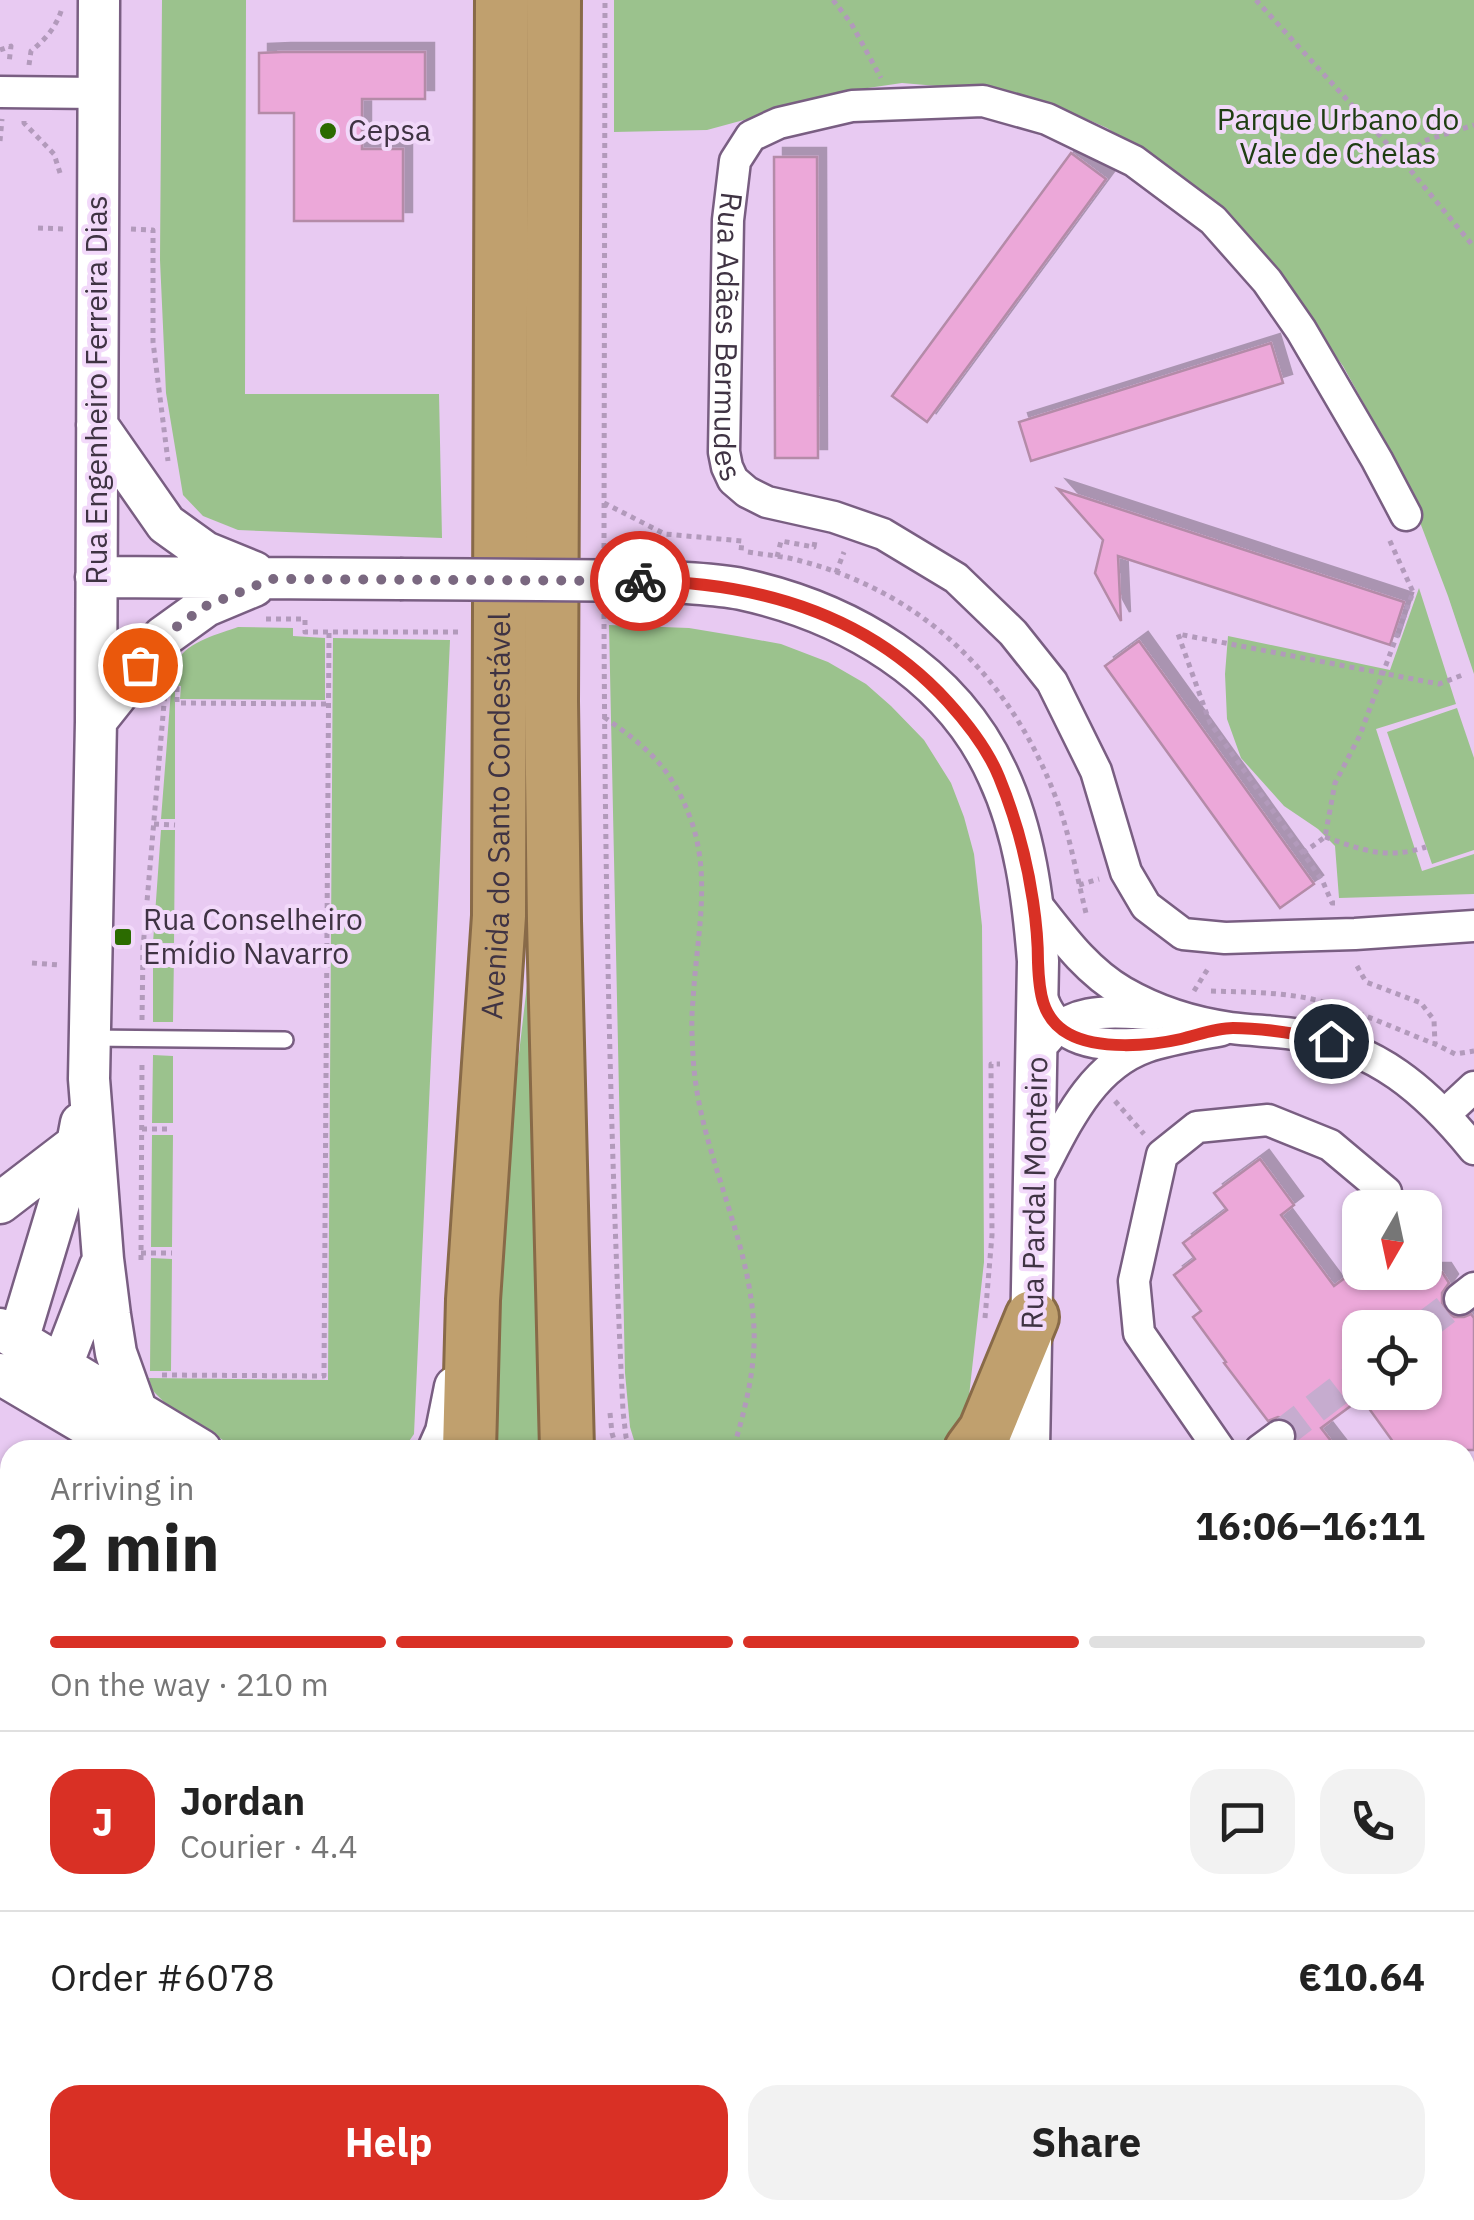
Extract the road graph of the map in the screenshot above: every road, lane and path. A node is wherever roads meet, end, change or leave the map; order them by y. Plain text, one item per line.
1 (100, 0) edge
2 (502, 0) edge
3 (554, 0) edge
4 (605, 0) edge
5 (833, 0) edge
6 (1256, 0) edge
7 (0, 92) edge
8 (99, 92) junction
9 (894, 104) junction
10 (1474, 124) edge
11 (1402, 160) junction
12 (38, 228) dead end
13 (97, 229) junction
14 (1474, 247) edge
15 (97, 424) junction
16 (170, 479) dead end
17 (604, 504) junction
18 (1395, 520) joint
19 (604, 558) dead end
20 (96, 578) junction
21 (272, 579) junction
22 (604, 612) dead end
23 (256, 619) dead end
24 (329, 632) junction
25 (500, 632) junction
26 (1465, 674) dead end
27 (1384, 675) junction
28 (329, 704) junction
29 (604, 717) junction
30 (96, 721) junction
31 (154, 824) junction
32 (174, 825) dead end
33 (1325, 837) junction
34 (1426, 846) dead end
35 (1303, 853) junction
36 (1033, 900) junction
37 (1342, 903) dead end
38 (1474, 926) edge
39 (1090, 932) dead end
40 (143, 948) junction
41 (174, 948) dead end
42 (1358, 966) dead end
43 (1038, 985) junction
44 (1173, 1015) junction
45 (1058, 1026) junction
46 (90, 1038) junction
47 (142, 1038) junction
48 (285, 1040) dead end
49 (1434, 1044) junction
50 (1474, 1051) edge
51 (1038, 1066) junction
52 (89, 1080) junction
53 (1474, 1087) edge
54 (1111, 1096) dead end
55 (1445, 1114) junction
56 (142, 1129) junction
57 (172, 1129) dead end
58 (1142, 1131) dead end
59 (78, 1144) junction
60 (1474, 1149) edge
61 (1018, 1181) junction
62 (1384, 1190) edge
63 (0, 1203) edge
64 (172, 1253) dead end
65 (122, 1256) junction
66 (562, 1258) junction
67 (141, 1272) dead end
68 (997, 1275) dead end
69 (473, 1300) junction
70 (1008, 1324) junction
71 (26, 1364) edge
72 (171, 1375) dead end
73 (136, 1409) junction
74 (117, 1440) edge
75 (185, 1440) edge
76 (442, 1440) edge
77 (469, 1440) edge
78 (567, 1440) edge
79 (598, 1440) edge
80 (627, 1440) edge
81 (736, 1440) edge
82 (978, 1440) edge
83 (1027, 1440) edge
84 (1213, 1440) edge

1 - 8 street, Rua Engenheiro Ferreira Dias
2 - 25 highway, Avenida do Santo Condestável
3 - 66 highway, Avenida do Santo Condestável
4 - 17 path
5 - 9 path
6 - 11 path
7 - 8 street
8 - 13 street, Rua Engenheiro Ferreira Dias
9 - 18 street, Rua Adães Bermudes
9 - 38 street, Rua Adães Bermudes
10 - 11 path
11 - 14 path
12 - 13 path
13 - 15 street, Rua Engenheiro Ferreira Dias
13 - 16 path
15 - 20 street, Rua Engenheiro Ferreira Dias
15 - 21 street
17 - 19 path
17 - 39 path
18 - 27 path
20 - 21 street, Rua Pardal Monteiro
20 - 30 street, Rua Engenheiro Ferreira Dias
21 - 30 street
21 - 36 street, Rua Pardal Monteiro, bridge
22 - 29 path
23 - 24 path
24 - 25 path
24 - 28 path
25 - 69 highway, Avenida do Santo Condestável
26 - 27 path
27 - 33 path
27 - 35 path
28 - 31 path
28 - 72 path
29 - 80 path
29 - 81 path
30 - 46 street, Rua Engenheiro Ferreira Dias
31 - 32 path
31 - 40 path
33 - 34 path
33 - 35 path
35 - 37 path
36 - 43 street, Rua Pardal Monteiro
36 - 44 street
40 - 41 path
40 - 47 path
42 - 49 path
43 - 45 street
43 - 51 street, Rua Pardal Monteiro
44 - 45 street
44 - 49 path
44 - 55 street
44 - 61 street
45 - 51 street
46 - 47 lane
46 - 52 street, Rua Engenheiro Ferreira Dias
47 - 48 lane
47 - 56 path
49 - 50 path
51 - 61 street, Rua Pardal Monteiro
51 - 70 path
52 - 59 street, Rua Engenheiro Ferreira Dias
52 - 65 street, Rua Engenheiro Ferreira Dias
53 - 55 street
54 - 58 path
55 - 60 street
56 - 57 path
56 - 65 path
59 - 63 street
59 - 71 street, Rua Engenheiro Ferreira Dias
61 - 68 path
61 - 70 street, Rua Pardal Monteiro
62 - 84 street
64 - 65 path
65 - 67 path
65 - 71 street, Rua Engenheiro Ferreira Dias
65 - 73 street
66 - 78 highway, Avenida do Santo Condestável
66 - 79 highway
69 - 76 street
69 - 77 highway, Avenida do Santo Condestável
70 - 82 highway
70 - 83 street, Rua Pardal Monteiro
71 - 73 street
71 - 74 street
73 - 75 street

